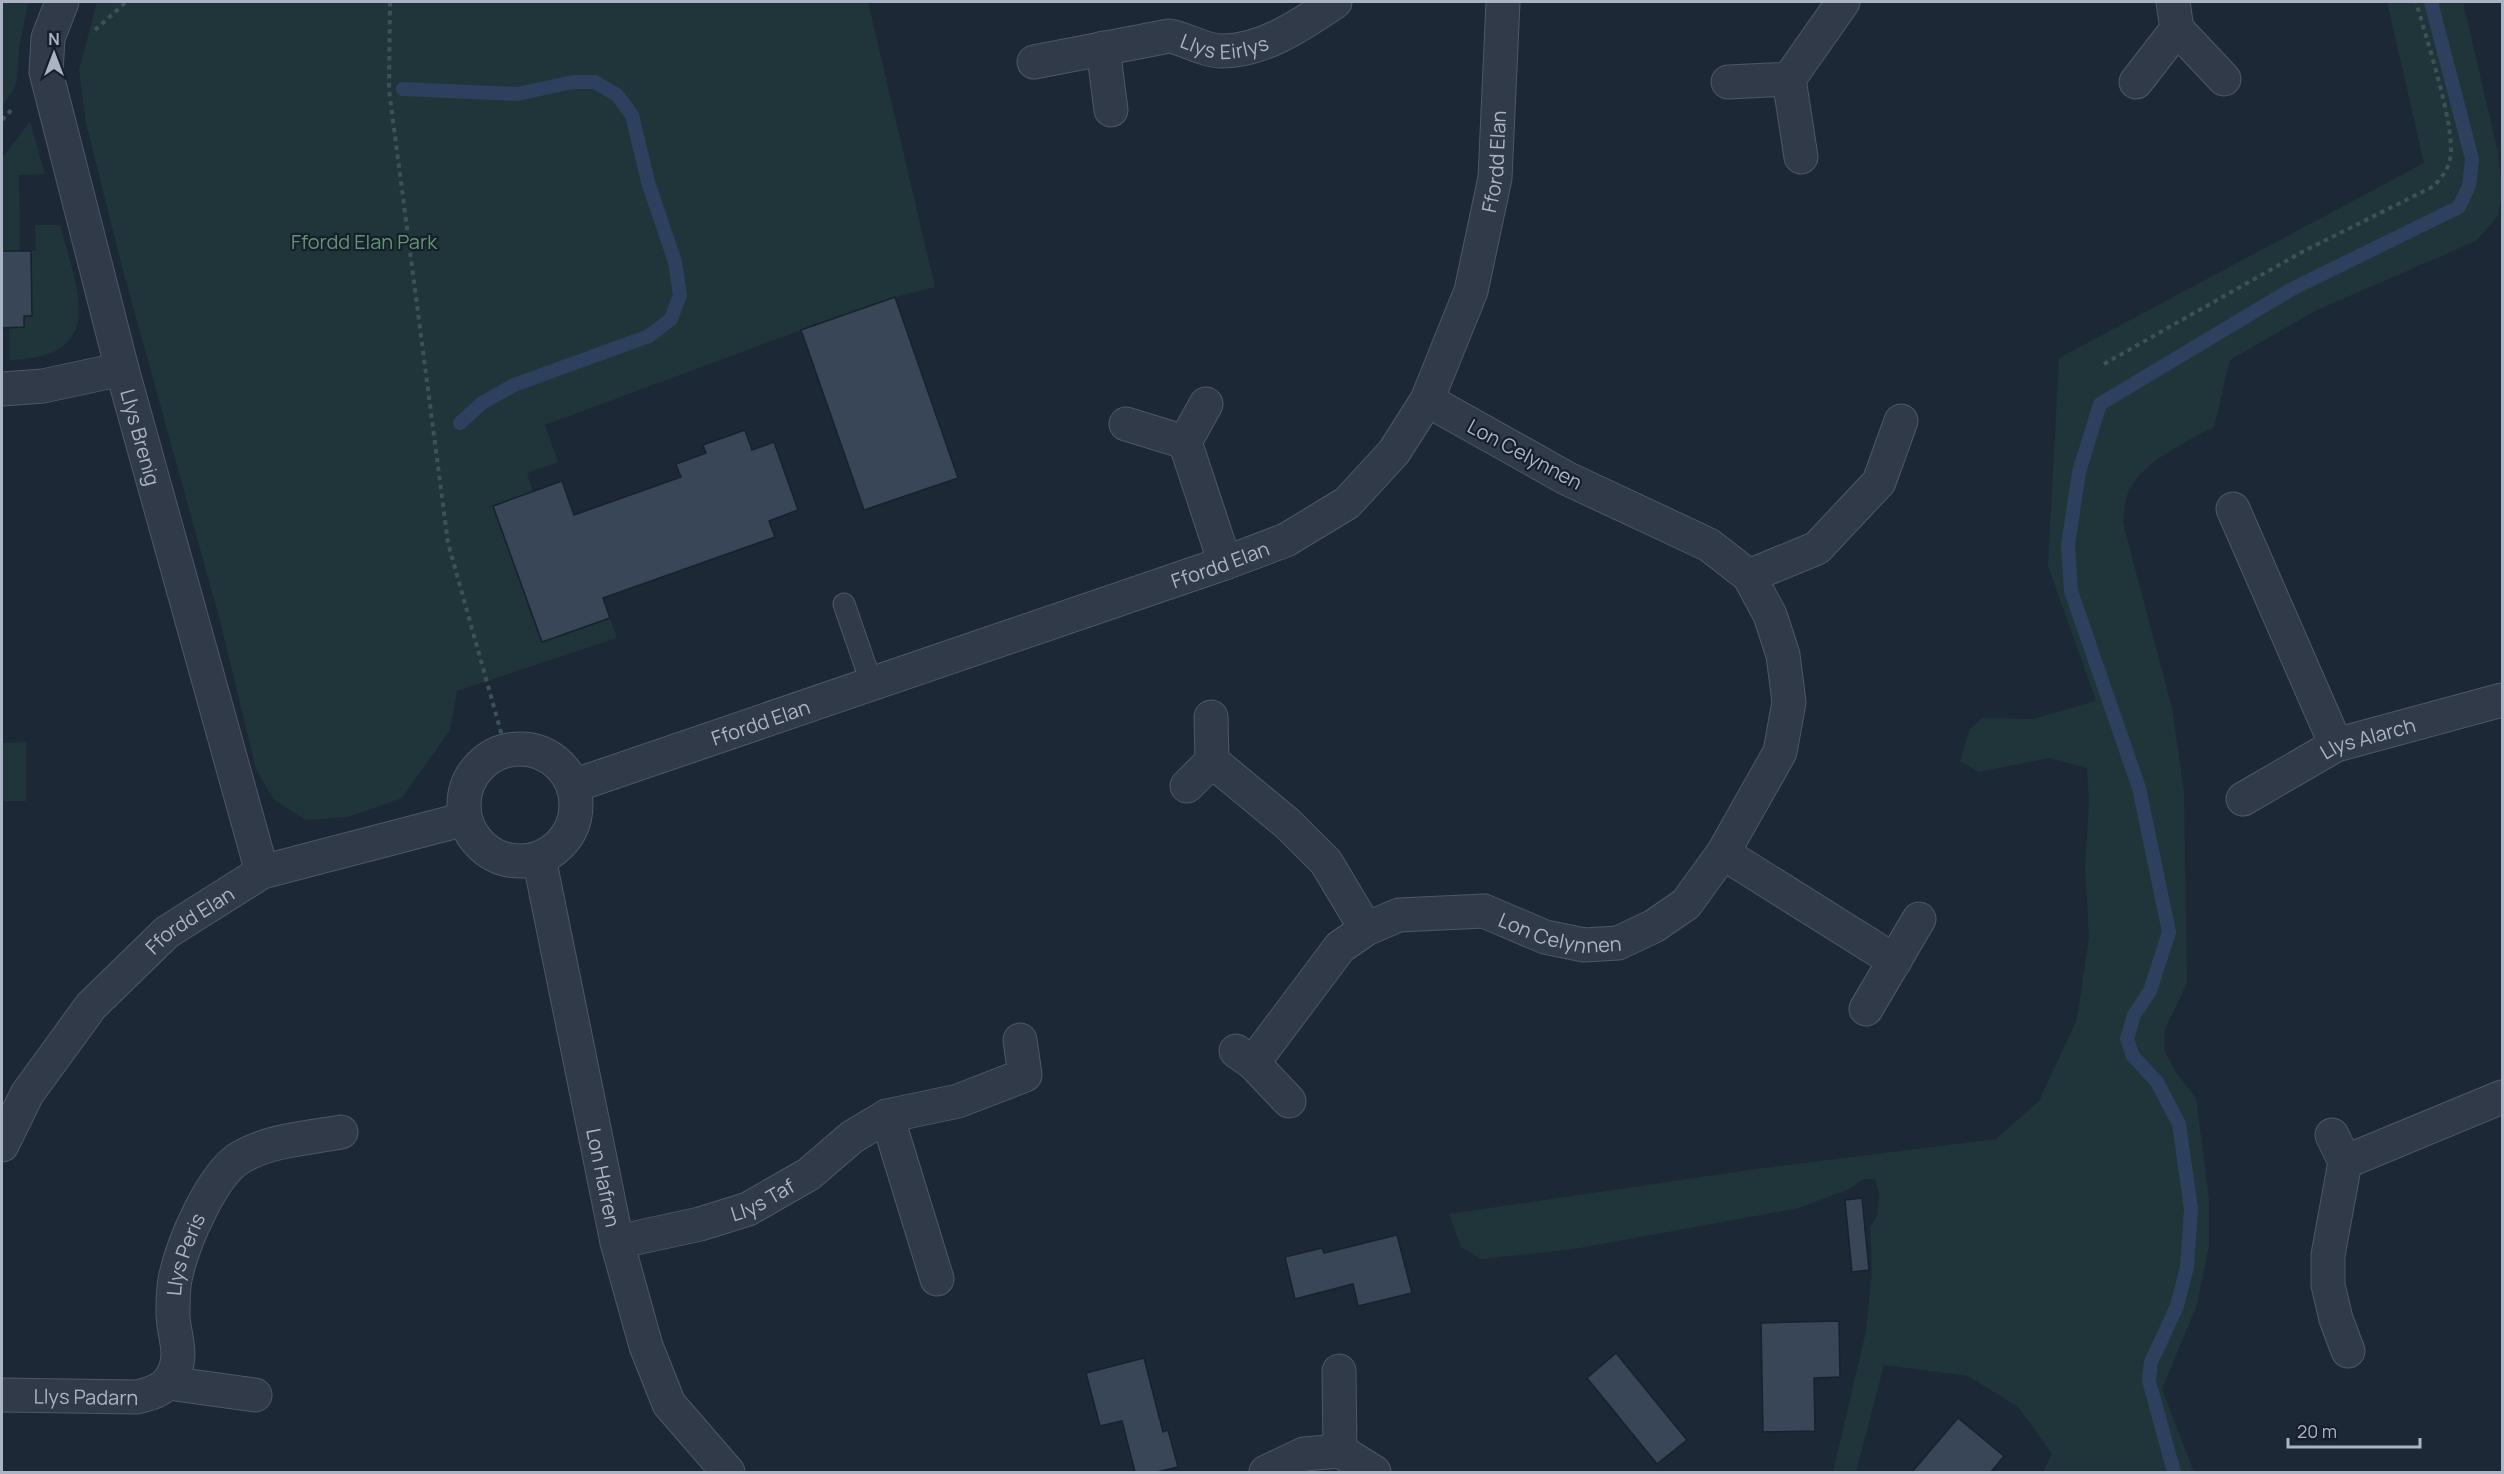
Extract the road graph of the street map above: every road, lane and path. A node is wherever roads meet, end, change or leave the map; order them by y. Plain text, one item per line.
1 (62, 2) edge
2 (390, 2) edge
3 (1335, 2) edge
4 (1503, 2) edge
5 (1843, 2) edge
6 (2416, 2) edge
7 (2175, 15) edge
8 (1103, 48) junction
9 (1034, 62) dead end
10 (1789, 79) junction
11 (2224, 79) dead end
12 (1728, 82) dead end
13 (2136, 82) dead end
14 (1112, 110) dead end
15 (1801, 157) dead end
16 (2104, 364) dead end
17 (122, 369) junction
18 (2, 389) edge
19 (1427, 400) junction
20 (1206, 404) dead end
21 (1901, 421) dead end
22 (1126, 424) dead end
23 (1185, 442) junction
24 (2233, 509) dead end
25 (1225, 563) junction
26 (1749, 576) junction
27 (844, 604) dead end
28 (872, 686) junction
29 (2502, 700) edge
30 (1211, 717) dead end
31 (2336, 745) junction
32 (506, 750) junction
33 (1212, 761) junction
34 (573, 786) junction
35 (1187, 786) dead end
36 (2243, 799) dead end
37 (465, 819) junction
38 (1723, 853) junction
39 (540, 858) junction
40 (262, 872) junction
41 (1919, 919) dead end
42 (1366, 928) junction
43 (1895, 961) junction
44 (1866, 1009) dead end
45 (1020, 1040) dead end
46 (2502, 1097) edge
47 (1289, 1101) dead end
48 (886, 1116) junction
49 (342, 1132) dead end
50 (2, 1145) edge
51 (617, 1242) junction
52 (937, 1279) dead end
53 (2348, 1351) dead end
54 (1340, 1371) dead end
55 (168, 1383) junction
56 (2, 1395) edge
57 (255, 1395) dead end
58 (1340, 1451) junction
59 (728, 1473) edge
60 (1266, 1473) edge
61 (1374, 1473) edge

1 - 17 street, Llys Brenig
2 - 32 path
3 - 8 street, Llys Eirlys
4 - 19 street, Ffordd Elan
5 - 10 street
6 - 16 path
7 - 11 street
7 - 13 street
8 - 9 street, Llys Eirlys
8 - 14 street
10 - 12 street
10 - 15 street
17 - 18 street
17 - 40 street, Llys Brenig
19 - 25 street, Ffordd Elan
19 - 26 street, Lon Celynnen
20 - 23 street
21 - 26 street
22 - 23 street
23 - 25 street
24 - 31 street
25 - 28 street, Ffordd Elan
26 - 38 street, Lon Celynnen
27 - 28 lane
28 - 34 street, Ffordd Elan
29 - 31 street, Llys Alarch
30 - 33 street
31 - 36 street, Llys Alarch
32 - 34 street
32 - 37 street
33 - 35 street
33 - 42 street
34 - 39 street
37 - 39 street
37 - 40 street, Ffordd Elan
38 - 42 street, Lon Celynnen
38 - 43 street
39 - 51 street, Lon Hafren
40 - 50 street, Ffordd Elan
41 - 43 street
42 - 47 street, Lon Celynnen
43 - 44 street
45 - 48 street, Llys Taf
46 - 53 street
48 - 51 street, Llys Taf
48 - 52 street
49 - 55 street, Llys Peris
51 - 59 street, Lon Hafren
54 - 58 street
55 - 56 street, Llys Padarn
55 - 57 street
58 - 60 street
58 - 61 street

